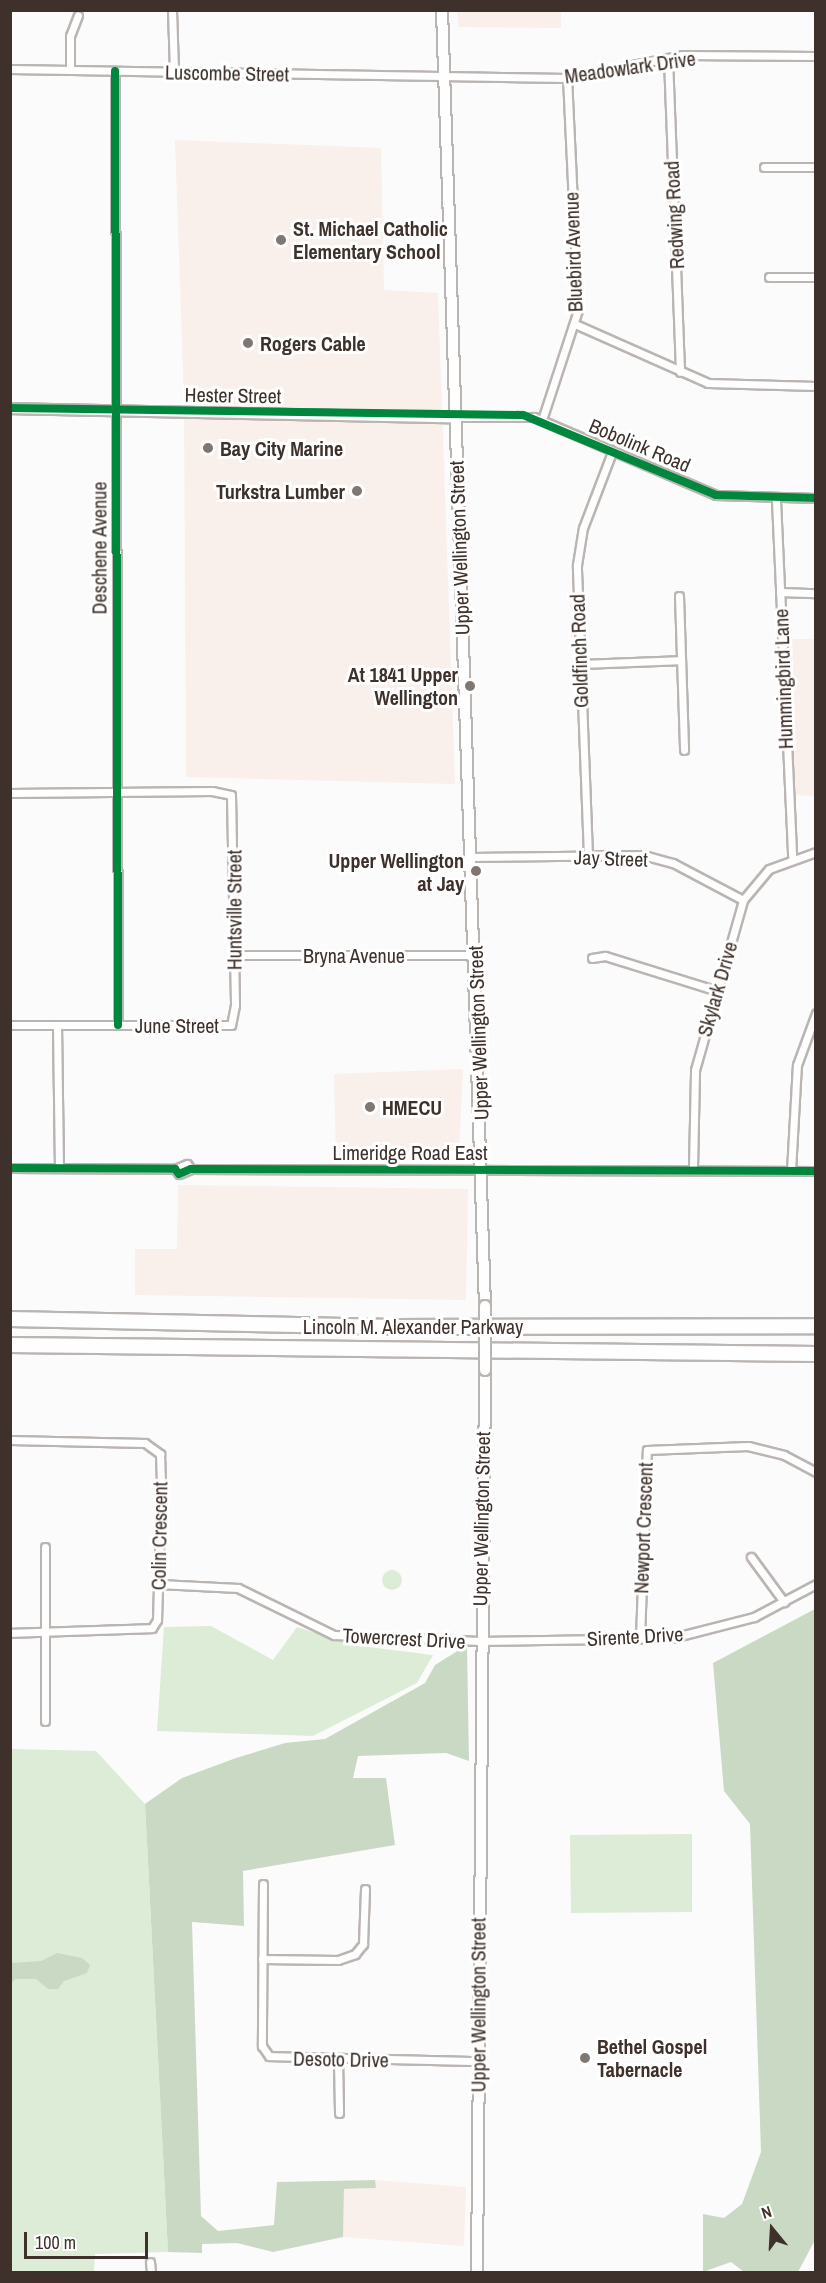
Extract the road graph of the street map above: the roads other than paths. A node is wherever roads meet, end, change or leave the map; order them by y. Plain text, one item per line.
1 (172, 10) edge
2 (442, 10) edge
3 (78, 15) dead end
4 (816, 56) edge
5 (668, 58) junction
6 (10, 69) edge
7 (70, 70) junction
8 (115, 71) junction
9 (174, 71) junction
10 (443, 77) junction
11 (567, 78) junction
12 (765, 167) dead end
13 (816, 167) edge
14 (769, 277) dead end
15 (816, 277) edge
16 (575, 324) junction
17 (680, 372) junction
18 (816, 386) edge
19 (10, 408) edge
20 (115, 409) junction
21 (454, 417) junction
22 (542, 420) junction
23 (612, 452) junction
24 (816, 498) edge
25 (776, 500) junction
26 (780, 592) junction
27 (816, 593) edge
28 (679, 596) dead end
29 (681, 660) junction
30 (578, 664) junction
31 (684, 750) dead end
32 (116, 791) junction
33 (10, 793) edge
34 (816, 852) edge
35 (588, 856) junction
36 (470, 857) junction
37 (792, 857) junction
38 (743, 900) junction
39 (234, 954) junction
40 (474, 955) junction
41 (592, 958) dead end
42 (715, 990) junction
43 (816, 1013) edge
44 (235, 1024) joint
45 (10, 1025) edge
46 (57, 1025) junction
47 (118, 1026) junction
48 (10, 1168) edge
49 (59, 1168) junction
50 (483, 1168) junction
51 (693, 1168) junction
52 (791, 1171) junction
53 (816, 1171) edge
54 (10, 1319) edge
55 (816, 1326) edge
56 (10, 1345) edge
57 (816, 1354) edge
58 (10, 1440) edge
59 (816, 1472) edge
60 (45, 1547) dead end
61 (751, 1557) dead end
62 (159, 1584) junction
63 (816, 1584) edge
64 (784, 1602) junction
65 (10, 1633) edge
66 (46, 1633) junction
67 (640, 1638) junction
68 (480, 1641) junction
69 (45, 1721) dead end
70 (263, 1884) dead end
71 (365, 1889) dead end
72 (262, 1959) junction
73 (338, 2059) junction
74 (478, 2061) junction
75 (339, 2113) dead end
76 (150, 2262) dead end
77 (150, 2272) edge
78 (477, 2272) edge

1 - 9 street
2 - 10 main road, Upper Wellington Street
3 - 7 street
4 - 5 street, Meadowlark Drive
5 - 11 street, Meadowlark Drive
5 - 17 street, Redwing Road
6 - 7 street, Luscombe Street
7 - 8 street, Luscombe Street
8 - 9 street, Luscombe Street
8 - 20 street, Deschene Avenue
9 - 10 street, Luscombe Street
10 - 11 street, Meadowlark Drive
10 - 21 main road, Upper Wellington Street
11 - 16 street, Bluebird Avenue
12 - 13 street
14 - 15 street
16 - 17 street
16 - 22 street, Bluebird Avenue
17 - 18 street
19 - 20 street, Hester Street
20 - 21 street, Hester Street
20 - 32 street, Deschene Avenue
21 - 22 street, Bobolink Road
21 - 36 main road, Upper Wellington Street
22 - 23 street, Bobolink Road
23 - 25 street, Bobolink Road
23 - 30 street, Goldfinch Road
24 - 25 street, Bobolink Road
25 - 26 street, Hummingbird Lane
26 - 27 street
26 - 37 street, Hummingbird Lane
28 - 29 street
29 - 30 street
29 - 31 street
30 - 35 street, Goldfinch Road
32 - 33 street
32 - 39 street, Huntsville Street
32 - 47 street, Deschene Avenue
34 - 37 street, Skylark Drive
35 - 36 street, Jay Street
35 - 38 street, Jay Street
36 - 40 main road, Upper Wellington Street
37 - 38 street, Skylark Drive
38 - 42 street, Skylark Drive
39 - 40 street, Bryna Avenue
39 - 44 street, Huntsville Street
40 - 50 main road, Upper Wellington Street
41 - 42 street
42 - 51 street, Skylark Drive
43 - 52 street
44 - 47 street, June Street
45 - 46 street, June Street
46 - 47 street, June Street
46 - 49 street
48 - 49 street, Limeridge Road East
49 - 50 street, Limeridge Road East
50 - 51 street, Limeridge Road East
50 - 68 main road, Upper Wellington Street, bridge
51 - 52 street, Limeridge Road East
52 - 53 street, Limeridge Road East
54 - 55 highway, Lincoln M. Alexander Parkway
56 - 57 highway, Lincoln M. Alexander Parkway
58 - 62 street, Colin Crescent
59 - 67 street, Newport Crescent
60 - 66 street
61 - 64 street
62 - 66 street, Colin Crescent
62 - 68 street, Towercrest Drive
63 - 64 street, Sirente Drive
64 - 67 street, Sirente Drive
65 - 66 street, Colin Crescent
66 - 69 street
67 - 68 street, Sirente Drive
68 - 74 main road, Upper Wellington Street
70 - 72 street, Desoto Drive
71 - 72 street
72 - 73 street, Desoto Drive
73 - 74 street, Desoto Drive
73 - 75 street
74 - 78 main road, Upper Wellington Street
76 - 77 street

